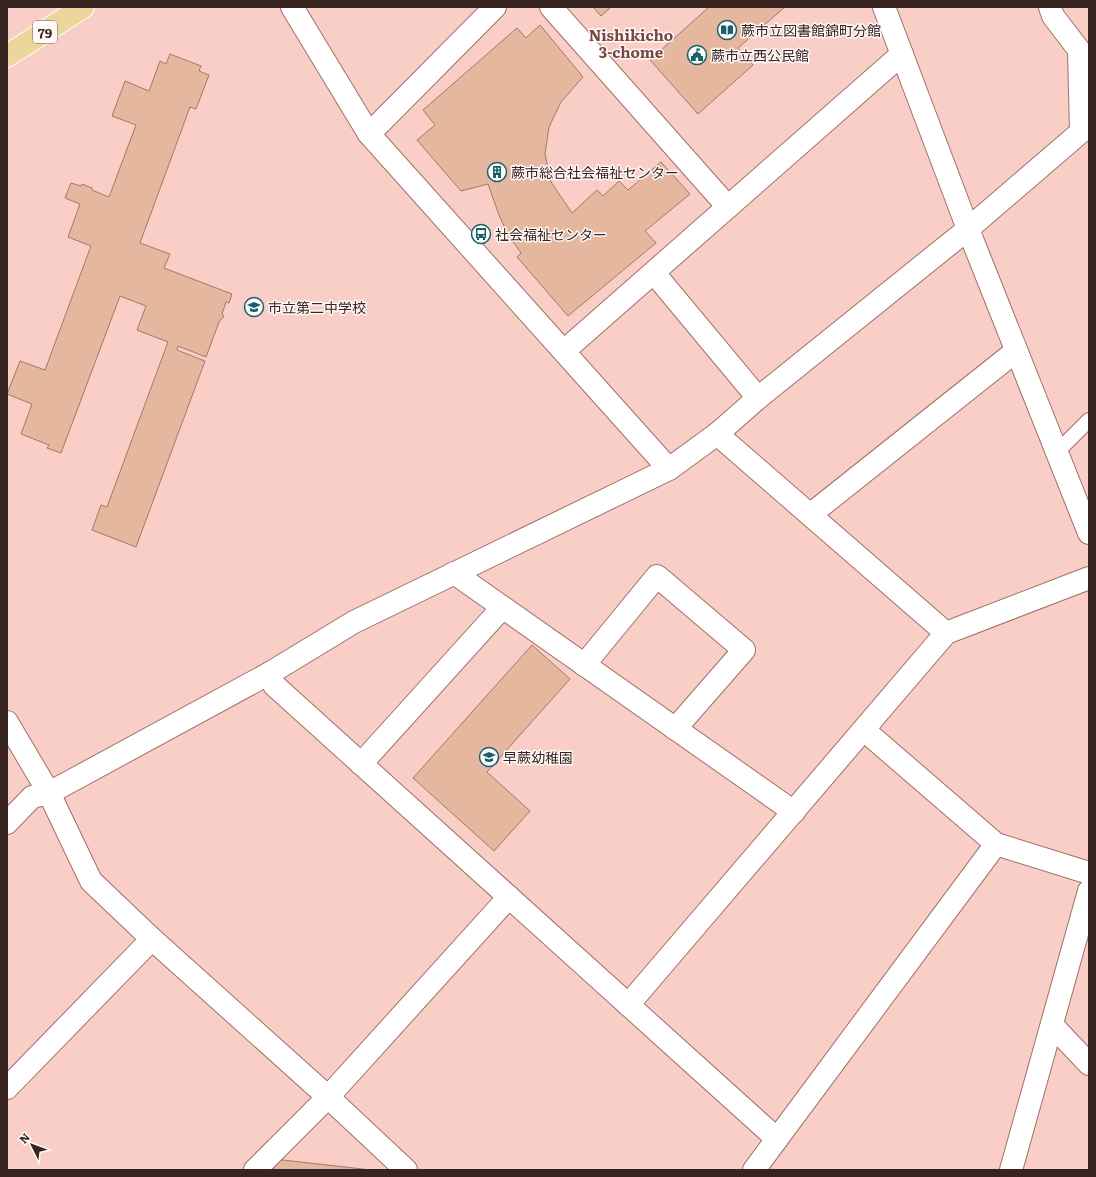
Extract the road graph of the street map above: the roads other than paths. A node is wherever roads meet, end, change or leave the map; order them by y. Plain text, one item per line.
1 (83, 7) edge
2 (292, 7) edge
3 (495, 7) edge
4 (551, 7) edge
5 (884, 7) edge
6 (1050, 7) edge
7 (902, 54) junction
8 (7, 56) edge
9 (1085, 128) edge
10 (369, 134) junction
11 (728, 207) junction
12 (968, 229) junction
13 (654, 273) junction
14 (564, 351) junction
15 (1016, 351) junction
16 (758, 398) junction
17 (1089, 420) edge
18 (717, 434) junction
19 (1057, 452) junction
20 (669, 469) junction
21 (810, 514) junction
22 (1089, 533) edge
23 (454, 573) junction
24 (1089, 578) edge
25 (502, 608) junction
26 (946, 633) junction
27 (584, 665) junction
28 (270, 673) junction
29 (7, 722) edge
30 (675, 729) junction
31 (864, 730) junction
32 (361, 764) junction
33 (49, 793) junction
34 (794, 812) junction
35 (7, 824) edge
36 (996, 844) junction
37 (1089, 873) edge
38 (1089, 891) edge
39 (509, 897) junction
40 (1085, 922) edge
41 (152, 939) junction
42 (628, 1005) junction
43 (1052, 1025) junction
44 (1089, 1064) edge
45 (7, 1088) edge
46 (328, 1097) junction
47 (777, 1139) junction
48 (254, 1170) edge
49 (406, 1170) edge
50 (754, 1170) edge
51 (1011, 1170) edge

1 - 8 main road, 79
2 - 10 street
3 - 10 street
4 - 11 street
5 - 7 street
6 - 9 street
7 - 11 street
7 - 12 street
9 - 12 street
10 - 14 street
11 - 13 street
12 - 15 street
12 - 16 street
13 - 14 street
13 - 16 street
14 - 20 street
15 - 19 street
15 - 21 street
16 - 18 street
17 - 19 lane
18 - 20 street
18 - 21 street
19 - 22 street
20 - 23 street
21 - 26 street
23 - 25 street
23 - 28 street
24 - 26 street
25 - 27 street
25 - 32 street
26 - 31 street
27 - 30 street
27 - 30 street
28 - 32 street
28 - 33 street
29 - 33 street
30 - 34 street
31 - 34 street
31 - 36 street
32 - 39 street
33 - 35 street
33 - 41 street
34 - 42 street
36 - 37 street
36 - 47 street
38 - 40 street
39 - 42 street
39 - 46 street
40 - 43 street
41 - 45 street
41 - 46 street
42 - 47 street
43 - 44 street
43 - 51 street
46 - 48 street
46 - 49 street
47 - 50 street

